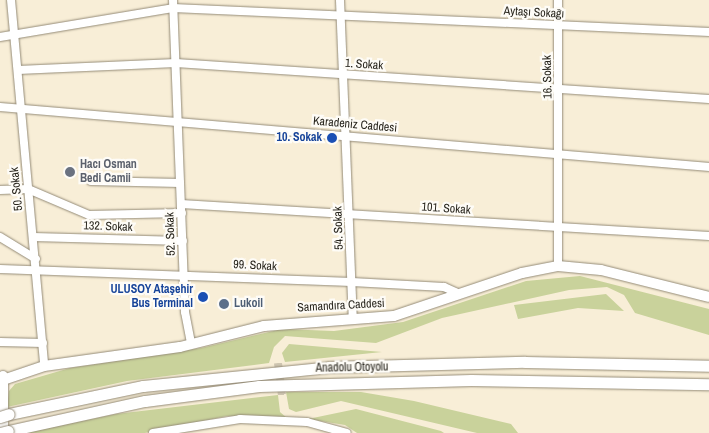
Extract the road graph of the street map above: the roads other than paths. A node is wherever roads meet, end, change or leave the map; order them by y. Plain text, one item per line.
1 (11, 0) edge
2 (340, 0) edge
3 (558, 0) edge
4 (173, 4) edge
5 (340, 16) junction
6 (558, 26) junction
7 (709, 32) edge
8 (16, 34) junction
9 (0, 37) edge
10 (176, 64) junction
11 (18, 70) junction
12 (343, 75) junction
13 (560, 89) junction
14 (709, 99) edge
15 (0, 106) edge
16 (20, 108) junction
17 (178, 122) junction
18 (346, 136) junction
19 (560, 154) junction
20 (709, 166) edge
21 (92, 181) dead end
22 (180, 183) junction
23 (28, 189) junction
24 (0, 190) edge
25 (181, 204) junction
26 (182, 213) junction
27 (349, 214) junction
28 (558, 227) junction
29 (33, 236) junction
30 (709, 236) edge
31 (0, 237) edge
32 (183, 241) junction
33 (36, 259) junction
34 (558, 266) junction
35 (36, 268) junction
36 (0, 269) edge
37 (184, 274) junction
38 (352, 282) junction
39 (460, 294) junction
40 (709, 297) edge
41 (353, 320) junction
42 (0, 342) edge
43 (43, 343) junction
44 (191, 344) junction
45 (44, 366) junction
46 (709, 366) edge
47 (20, 376) junction
48 (2, 378) edge
49 (709, 384) edge
50 (4, 394) junction
51 (4, 416) edge
52 (4, 432) edge
53 (153, 433) edge
54 (347, 433) edge

1 - 8 street, 50. Sokak
2 - 5 street
3 - 6 street, 16. Sokak
4 - 5 street, Aytaşı Sokağı
4 - 8 street, Aytaşı Sokağı
4 - 10 street, 52. Sokak
5 - 6 street, Aytaşı Sokağı
5 - 12 street
6 - 7 street, Aytaşı Sokağı
6 - 13 street, 16. Sokak
8 - 9 street, Aytaşı Sokağı
8 - 11 street, 50. Sokak
10 - 11 street, 1. Sokak
10 - 12 street, 1. Sokak
10 - 17 street, 52. Sokak
11 - 16 street, 50. Sokak
12 - 13 street, 1. Sokak
12 - 18 street
13 - 14 street, 1. Sokak
13 - 19 street, 16. Sokak
15 - 16 street, Karadeniz Caddesi
16 - 17 street, Karadeniz Caddesi
16 - 23 street, 50. Sokak
17 - 18 street, Karadeniz Caddesi
17 - 22 street, 52. Sokak
18 - 19 street, Karadeniz Caddesi
18 - 27 street, 54. Sokak
19 - 20 street, Karadeniz Caddesi
19 - 28 street, 16. Sokak
21 - 22 street
22 - 25 street, 52. Sokak
23 - 24 street
23 - 26 street
23 - 29 street, 50. Sokak
25 - 26 street, 52. Sokak
25 - 27 street, 101. Sokak
26 - 32 street, 52. Sokak
27 - 28 street, 101. Sokak
27 - 38 street, 54. Sokak
28 - 30 street, 101. Sokak
28 - 34 street, 16. Sokak
29 - 32 street, 132. Sokak
29 - 33 street, 50. Sokak
31 - 33 street
32 - 37 street, 52. Sokak
33 - 35 street, 50. Sokak
34 - 39 main road, Samandıra Caddesi
34 - 40 main road, Samandıra Caddesi
35 - 36 street
35 - 37 street, 99. Sokak
35 - 43 street, 50. Sokak
37 - 38 street, 99. Sokak
37 - 44 street, 52. Sokak
38 - 39 street, 99. Sokak
38 - 41 street, 54. Sokak
39 - 41 main road, Samandıra Caddesi
41 - 44 main road, Samandıra Caddesi
42 - 43 street
43 - 45 street, 50. Sokak
44 - 45 main road, Samandıra Caddesi
45 - 47 main road, Samandıra Caddesi
45 - 48 main road
46 - 51 highway, Anadolu Otoyolu
47 - 48 main road, Samandıra Caddesi
47 - 50 main road
48 - 50 main road
49 - 52 highway, Anadolu Otoyolu
50 - 52 main road
53 - 54 street

